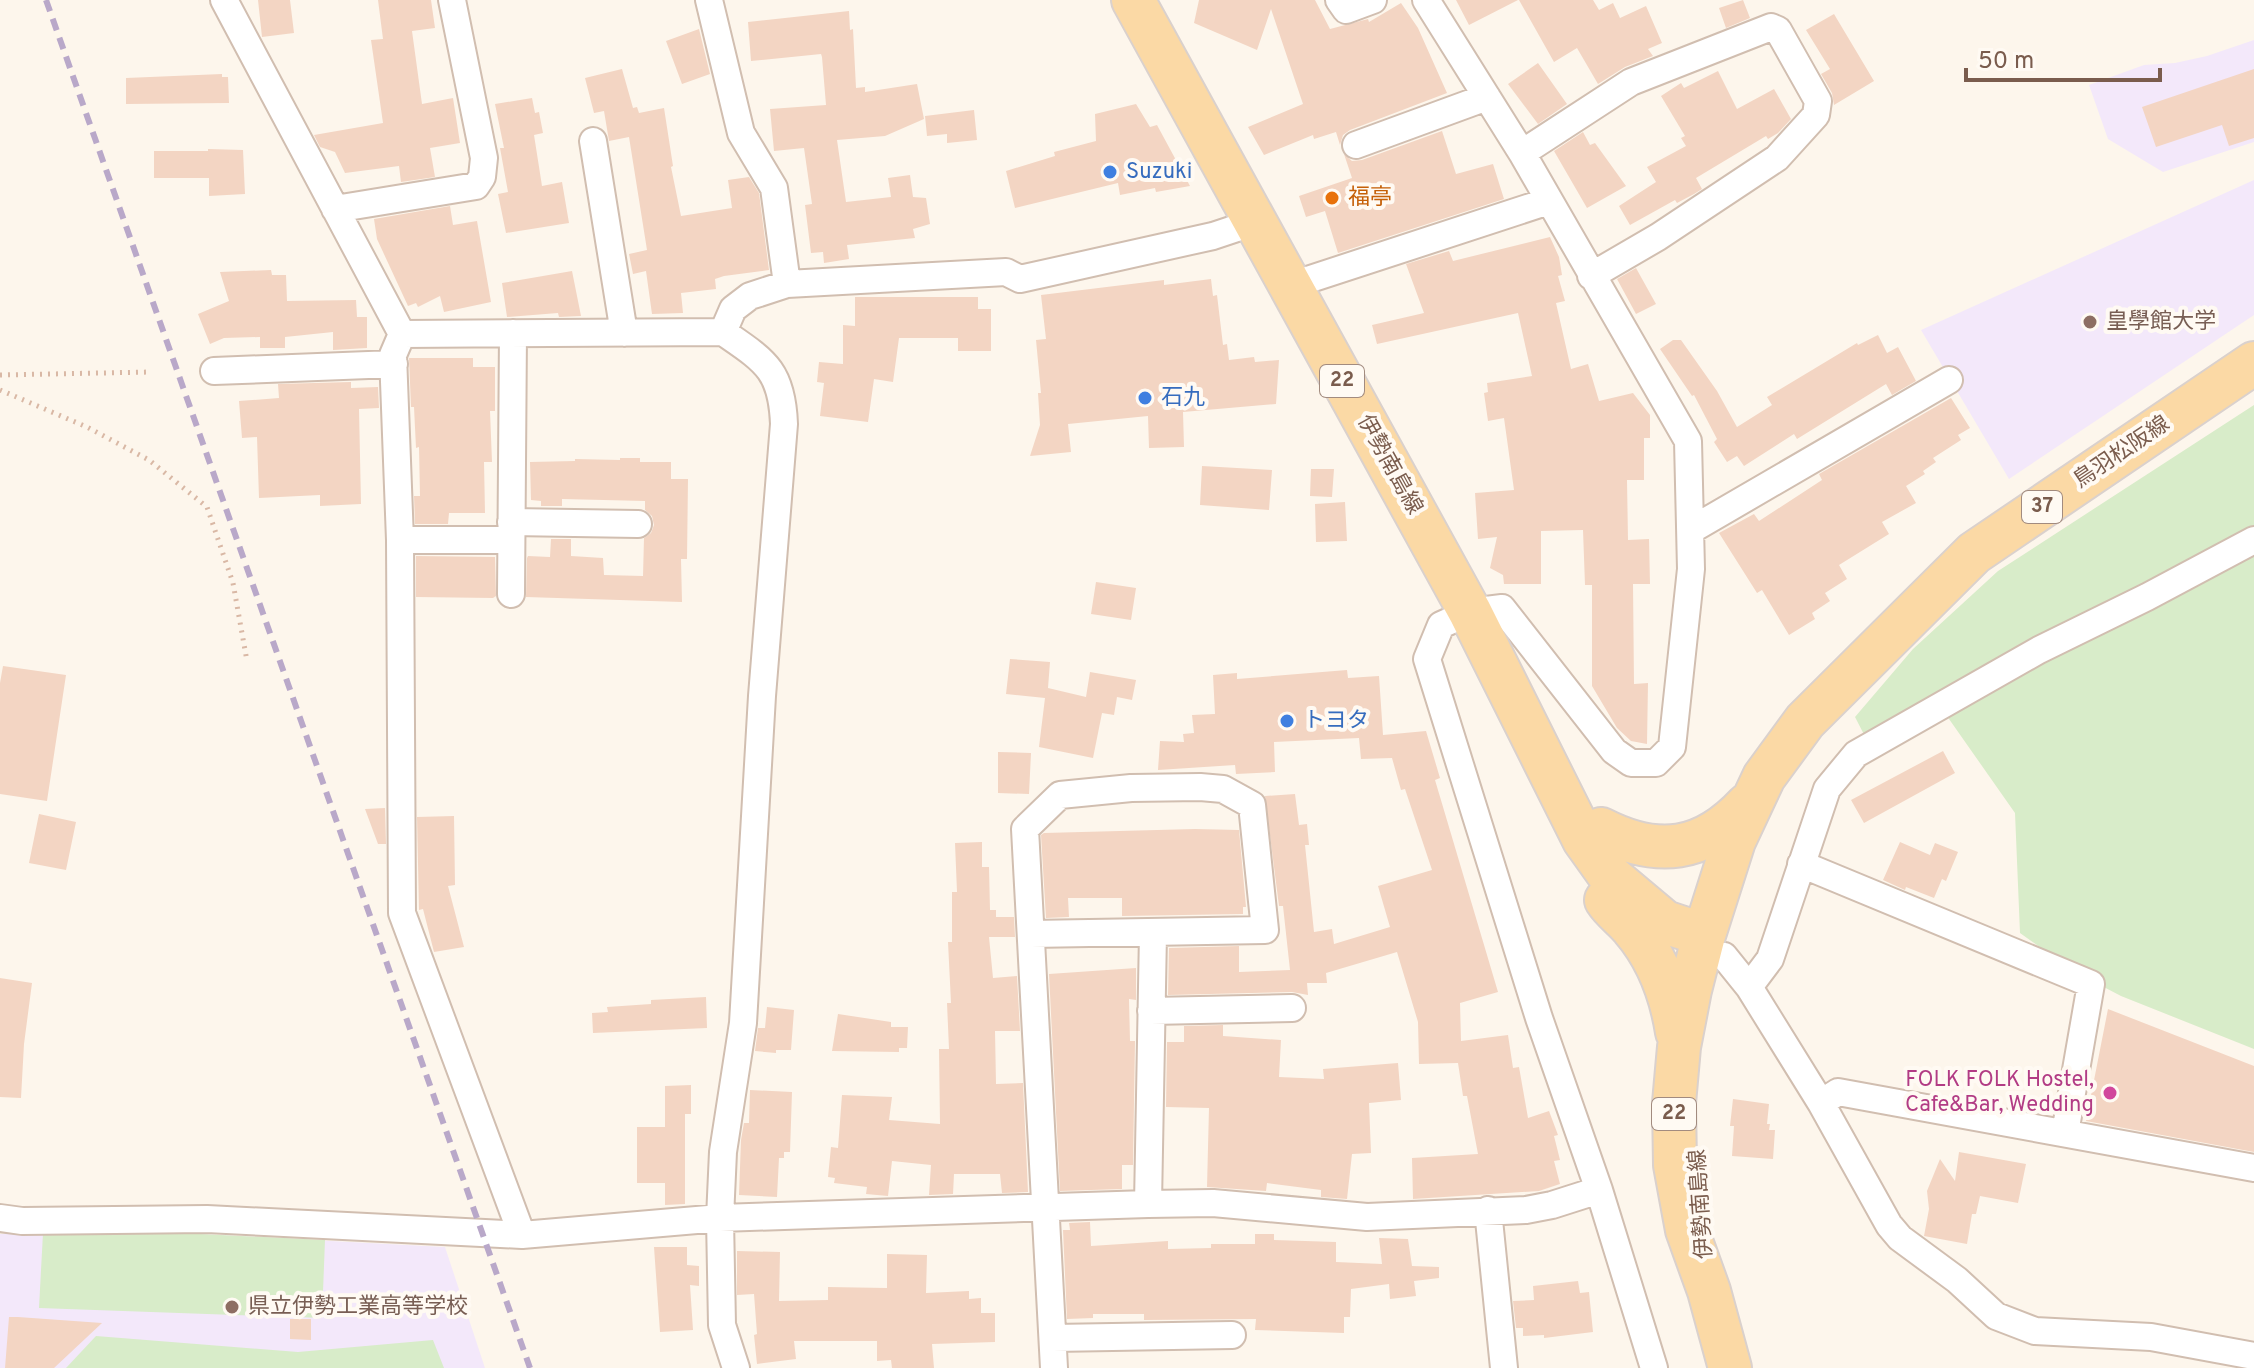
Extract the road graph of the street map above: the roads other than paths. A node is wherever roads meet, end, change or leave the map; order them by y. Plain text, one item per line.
1 (224, 0) edge
2 (452, 0) edge
3 (709, 0) edge
4 (1133, 0) edge
5 (1339, 0) edge
6 (1373, 0) edge
7 (1426, 0) edge
8 (1487, 97) junction
9 (593, 141) dead end
10 (1356, 145) dead end
11 (1522, 153) junction
12 (1549, 201) junction
13 (335, 209) junction
14 (1255, 222) junction
15 (1591, 276) junction
16 (787, 284) junction
17 (1289, 286) junction
18 (723, 332) junction
19 (513, 333) junction
20 (624, 333) junction
21 (402, 334) junction
22 (2254, 363) edge
23 (394, 364) junction
24 (214, 371) dead end
25 (1949, 380) dead end
26 (638, 524) dead end
27 (1691, 530) junction
28 (511, 531) junction
29 (400, 540) junction
30 (2254, 540) edge
31 (511, 594) dead end
32 (1470, 612) junction
33 (1850, 675) junction
34 (1548, 764) junction
35 (1755, 798) junction
36 (1601, 829) junction
37 (1801, 864) junction
38 (1153, 933) junction
39 (1031, 934) junction
40 (1726, 959) junction
41 (1292, 1008) dead end
42 (1151, 1011) junction
43 (1679, 1047) junction
44 (1821, 1103) junction
45 (2065, 1133) junction
46 (2254, 1168) edge
47 (1599, 1190) junction
48 (1148, 1204) junction
49 (1045, 1206) junction
50 (1488, 1210) junction
51 (0, 1218) edge
52 (720, 1218) junction
53 (522, 1235) junction
54 (1709, 1291) junction
55 (1232, 1335) dead end
56 (1053, 1338) junction
57 (2254, 1356) edge
58 (727, 1366) edge
59 (1054, 1368) edge
60 (1504, 1368) edge
61 (1654, 1368) edge
62 (1730, 1368) edge

1 - 13 street
2 - 13 street
3 - 16 street
4 - 14 main road, 伊勢南島線 / 22
5 - 6 street
7 - 8 street
8 - 10 street
8 - 11 street
9 - 20 street
11 - 12 street
11 - 15 street
12 - 15 street
12 - 17 street
13 - 21 street
14 - 16 street
14 - 17 main road, 伊勢南島線 / 22
15 - 27 street
16 - 18 street
17 - 32 main road, 伊勢南島線 / 22
18 - 20 street
18 - 52 street
19 - 20 street
19 - 21 street
19 - 28 street
21 - 23 street
22 - 33 main road, 鳥羽松阪線 / 37
23 - 24 street
23 - 29 street
25 - 27 street
26 - 28 street
27 - 32 street
28 - 29 street
28 - 31 street
29 - 53 street
30 - 37 street
32 - 34 main road, 伊勢南島線 / 22
32 - 47 street
33 - 35 main road, 鳥羽松阪線 / 37
33 - 40 main road, 鳥羽松阪線 / 37
34 - 36 main road, 伊勢南島線 / 22
34 - 40 main road, 伊勢南島線 / 22
34 - 43 main road
35 - 36 main road
35 - 40 main road, 鳥羽松阪線 / 37
36 - 40 main road, 伊勢南島線 / 22
37 - 40 street
37 - 45 street
38 - 39 street
38 - 39 street
38 - 42 street
39 - 49 street
40 - 43 main road, 伊勢南島線 / 22
40 - 44 street
40 - 54 main road, 伊勢南島線 / 22
41 - 42 street
42 - 48 street
43 - 54 main road, 伊勢南島線 / 22
44 - 45 street
44 - 57 street
45 - 46 street
47 - 50 street
47 - 61 street
48 - 49 street
48 - 50 street
49 - 52 street
49 - 56 street
50 - 60 street
51 - 53 street
52 - 53 street
52 - 58 street
54 - 62 main road, 伊勢南島線 / 22
55 - 56 street
56 - 59 street

